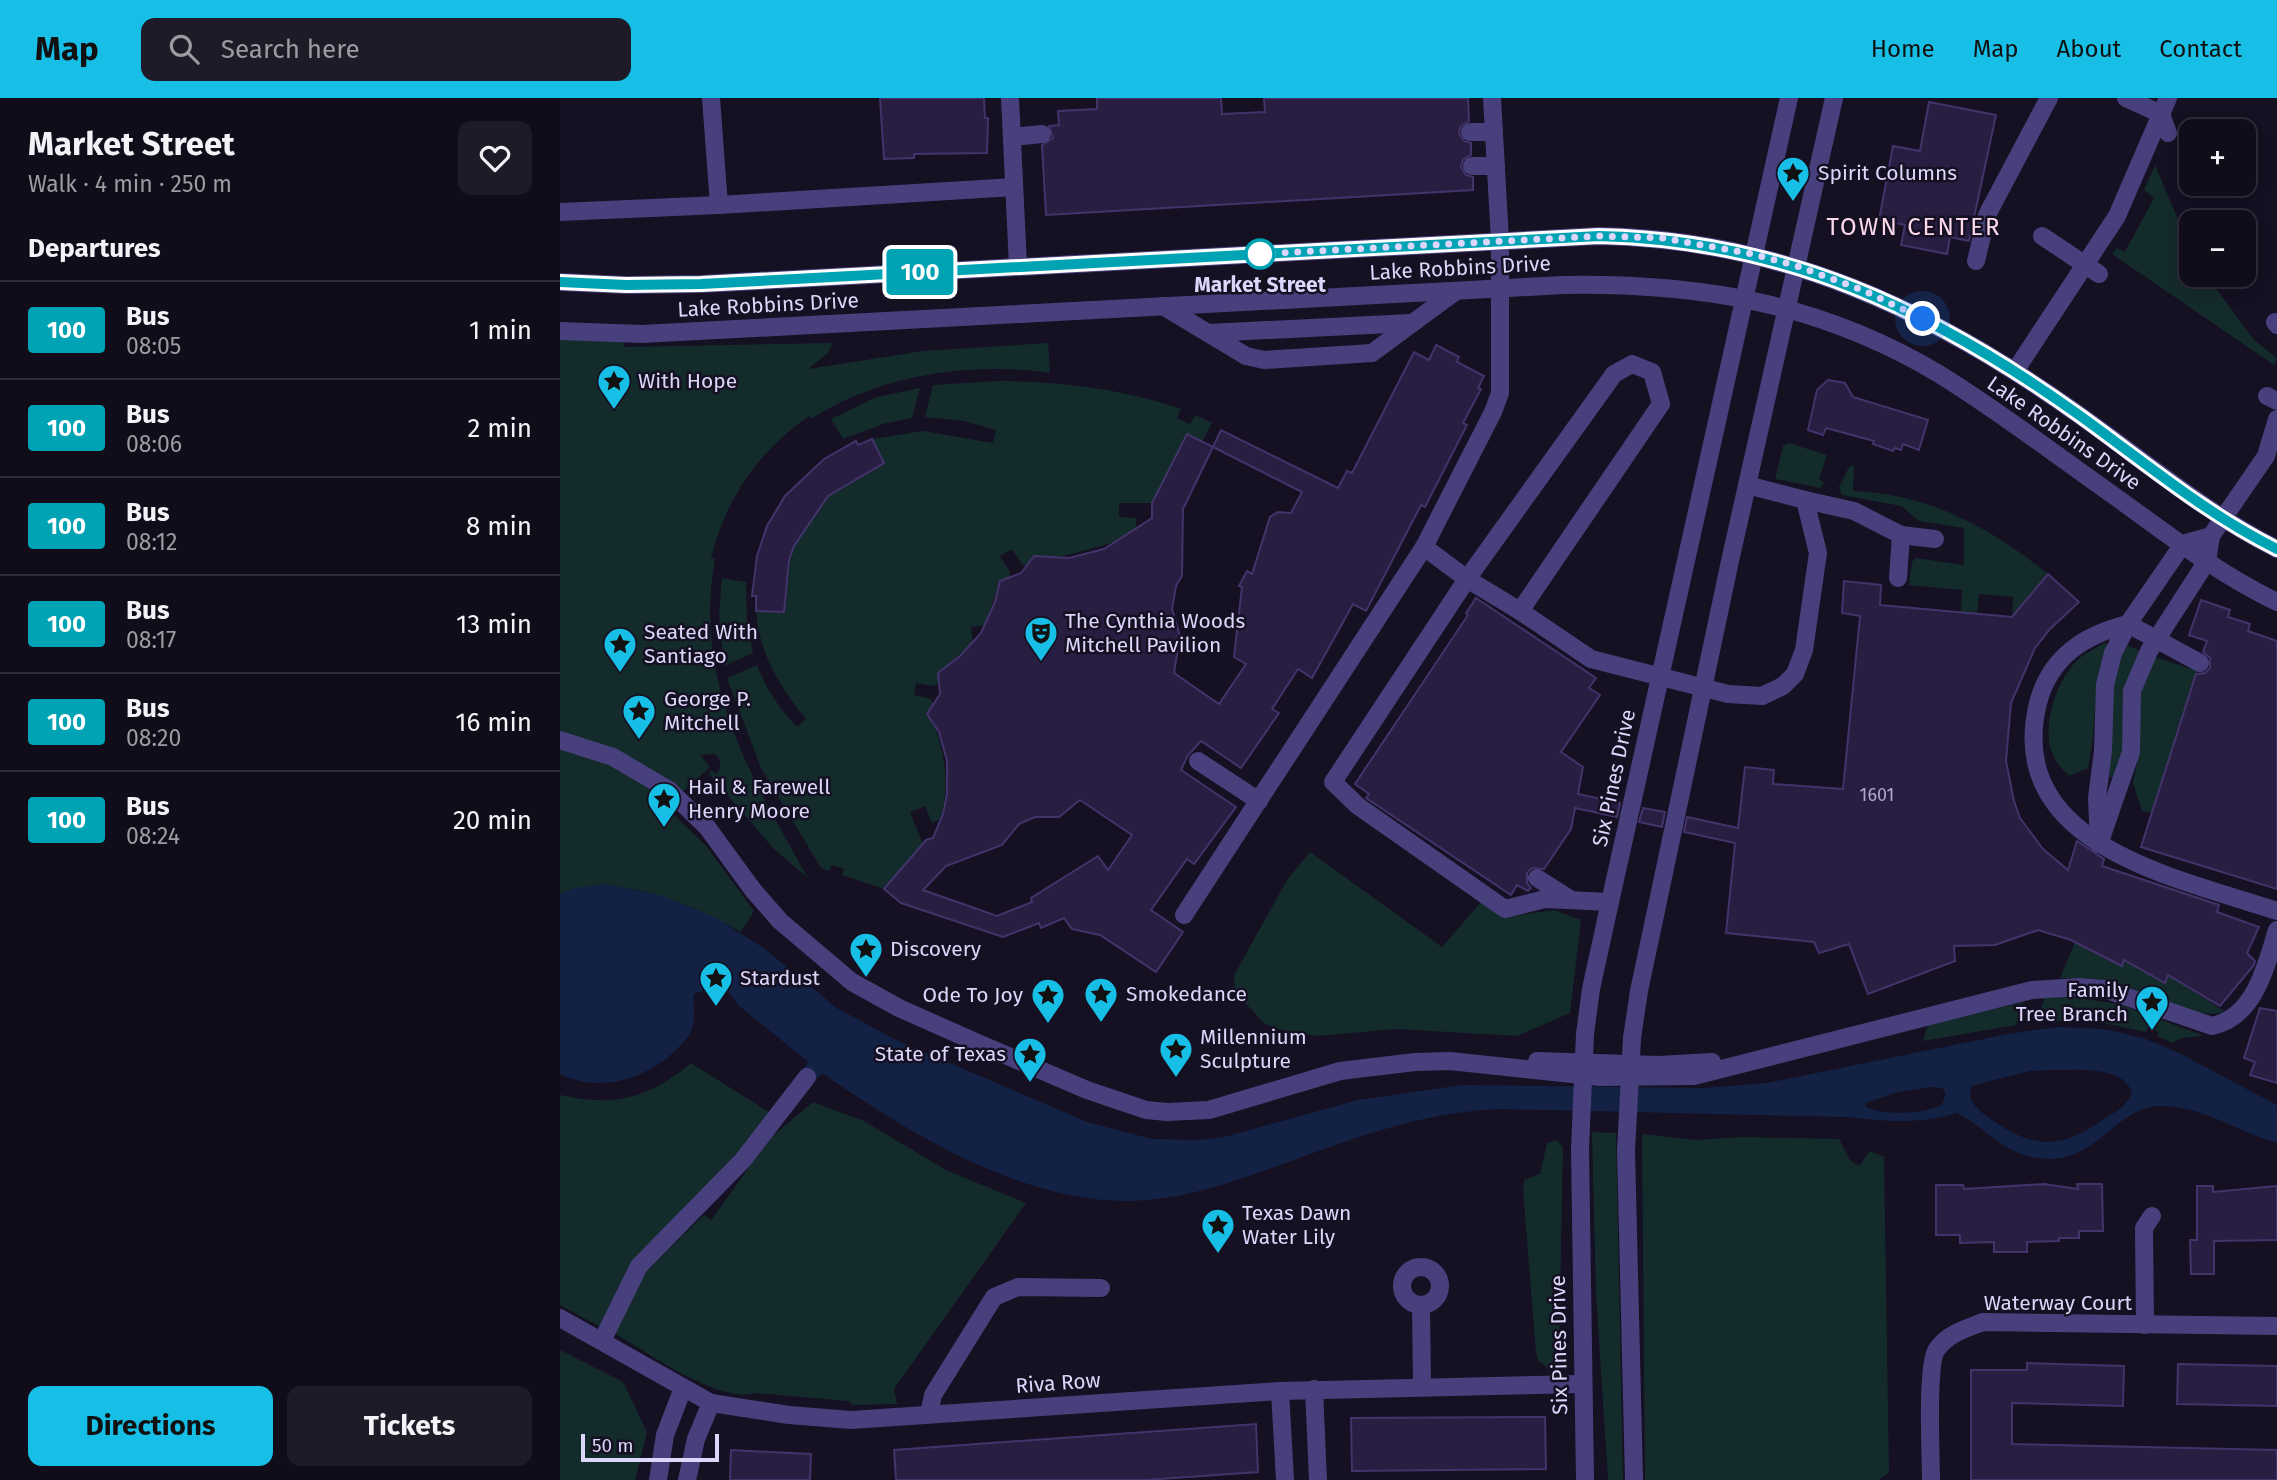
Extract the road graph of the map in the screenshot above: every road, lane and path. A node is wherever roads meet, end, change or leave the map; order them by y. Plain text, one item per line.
1 (711, 98) edge
2 (1010, 98) edge
3 (1492, 98) edge
4 (1789, 98) edge
5 (1834, 98) edge
6 (2049, 98) edge
7 (2126, 98) edge
8 (2165, 106) edge
9 (1470, 132) dead end
10 (1494, 132) junction
11 (2168, 133) dead end
12 (1042, 134) dead end
13 (1012, 136) junction
14 (1472, 166) dead end
15 (1496, 166) junction
16 (1014, 187) junction
17 (719, 205) junction
18 (560, 212) edge
19 (2042, 236) dead end
20 (1500, 241) junction
21 (1753, 254) junction
22 (1976, 261) dead end
23 (1797, 266) junction
24 (1018, 267) junction
25 (2092, 269) junction
26 (560, 282) edge
27 (1499, 289) junction
28 (1455, 291) junction
29 (1744, 298) junction
30 (1163, 306) junction
31 (1786, 307) junction
32 (1410, 323) junction
33 (560, 331) edge
34 (1208, 333) junction
35 (2015, 371) junction
36 (2277, 419) edge
37 (2251, 444) dead end
38 (2266, 456) junction
39 (1747, 485) junction
40 (1805, 500) junction
41 (2225, 519) junction
42 (1901, 535) junction
43 (2211, 536) junction
44 (1935, 539) dead end
45 (2183, 544) junction
46 (1424, 547) junction
47 (2277, 549) edge
48 (2207, 561) junction
49 (1898, 578) dead end
50 (1467, 579) junction
51 (2277, 602) edge
52 (1520, 611) junction
53 (2128, 624) junction
54 (2156, 639) junction
55 (2200, 663) dead end
56 (1660, 677) junction
57 (1705, 687) junction
58 (560, 740) edge
59 (1198, 761) dead end
60 (1259, 801) junction
61 (2099, 844) junction
62 (1537, 878) dead end
63 (1571, 900) junction
64 (1610, 902) junction
65 (2277, 911) edge
66 (1184, 915) dead end
67 (2277, 930) edge
68 (807, 1077) dead end
69 (2152, 1216) dead end
70 (1101, 1288) dead end
71 (1421, 1305) dead end
72 (560, 1318) edge
73 (2145, 1325) junction
74 (2277, 1326) edge
75 (602, 1341) junction
76 (1581, 1384) junction
77 (1422, 1387) junction
78 (683, 1388) junction
79 (1314, 1390) junction
80 (1280, 1391) junction
81 (711, 1403) junction
82 (929, 1415) junction
83 (658, 1480) edge
84 (687, 1480) edge
85 (1284, 1480) edge
86 (1318, 1480) edge
87 (1585, 1480) edge
88 (1634, 1480) edge
89 (1931, 1480) edge

1 - 17 street
2 - 13 street
3 - 10 street
4 - 21 street, Six Pines Drive
5 - 23 street
6 - 22 street
7 - 8 street
8 - 11 street
8 - 25 street
9 - 10 street
10 - 15 street
12 - 13 street
13 - 16 street
14 - 15 street
15 - 20 street
16 - 17 street
16 - 24 street
17 - 18 street
19 - 25 street
20 - 21 street, Lake Robbins Drive
20 - 24 street, Lake Robbins Drive
20 - 27 street
21 - 23 street, Lake Robbins Drive
21 - 29 street, Six Pines Drive
23 - 31 street
23 - 35 street, Lake Robbins Drive
24 - 26 street, Lake Robbins Drive
25 - 35 street
27 - 28 street, Lake Robbins Drive
27 - 29 street, Lake Robbins Drive
27 - 46 street
28 - 30 street, Lake Robbins Drive
28 - 32 street
29 - 31 street, Lake Robbins Drive
29 - 56 street, Six Pines Drive
30 - 33 street, Lake Robbins Drive
30 - 34 street
31 - 39 street
31 - 45 street, Lake Robbins Drive
32 - 34 street
32 - 34 street
35 - 41 street, Lake Robbins Drive
36 - 38 street
37 - 38 street
38 - 41 street
39 - 40 street
39 - 57 street
40 - 42 street
40 - 57 street
41 - 43 street
41 - 47 street, Lake Robbins Drive
42 - 44 street
42 - 49 street
43 - 45 street
43 - 48 street
45 - 48 street, Lake Robbins Drive
45 - 53 street
46 - 50 street
46 - 60 street
48 - 51 street, Lake Robbins Drive
48 - 54 street
50 - 52 street
50 - 52 street
50 - 63 street
52 - 56 street
53 - 54 street
53 - 61 street
53 - 61 street
54 - 55 street
54 - 61 street
56 - 57 street
56 - 64 street, Six Pines Drive
57 - 88 street, bridge
58 - 67 street
59 - 60 street
60 - 66 street
61 - 65 street
62 - 63 street
63 - 64 street
64 - 76 street, Six Pines Drive, bridge
68 - 75 street
69 - 73 street
70 - 82 street
71 - 77 street
72 - 75 street, Riva Row
73 - 74 street, Waterway Court
73 - 89 street, Waterway Court
75 - 78 street, Riva Row
76 - 77 street, Riva Row
76 - 87 street, Six Pines Drive
77 - 79 street, Riva Row
78 - 81 street, Riva Row
78 - 83 street
79 - 80 street, Riva Row
79 - 86 street
80 - 82 street, Riva Row
80 - 85 street
81 - 82 street, Riva Row
81 - 84 street

